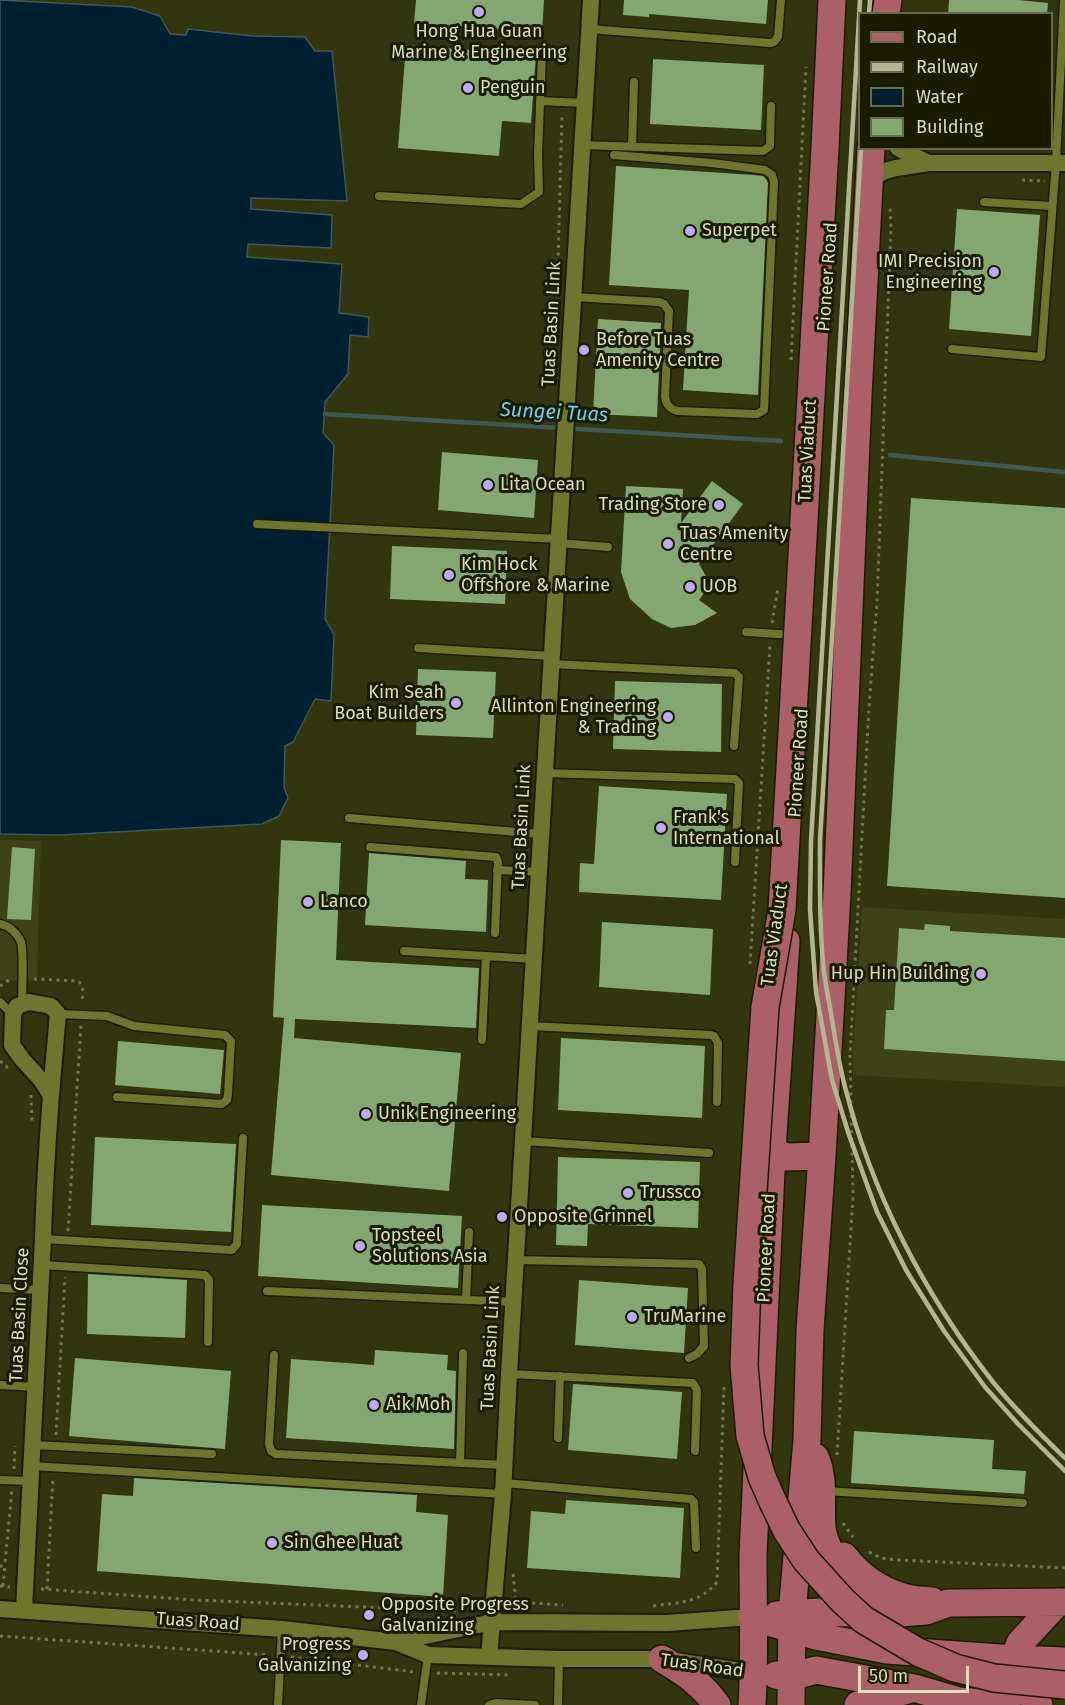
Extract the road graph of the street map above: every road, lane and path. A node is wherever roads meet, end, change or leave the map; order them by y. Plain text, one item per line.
1 (591, 0) edge
2 (781, 0) edge
3 (832, 0) edge
4 (843, 0) edge
5 (1064, 0) edge
6 (590, 29) junction
7 (542, 55) dead end
8 (634, 82) dead end
9 (540, 100) junction
10 (562, 102) junction
11 (584, 103) junction
12 (771, 106) dead end
13 (1055, 106) edge
14 (581, 145) junction
15 (632, 147) junction
16 (871, 150) edge
17 (902, 150) edge
18 (614, 155) dead end
19 (1060, 162) edge
20 (929, 163) junction
21 (1019, 180) dead end
22 (1054, 182) junction
23 (880, 188) junction
24 (379, 196) dead end
25 (984, 202) dead end
26 (1052, 207) junction
27 (558, 268) dead end
28 (573, 297) junction
29 (952, 350) dead end
30 (257, 524) dead end
31 (559, 541) junction
32 (608, 547) dead end
33 (779, 581) dead end
34 (746, 632) dead end
35 (770, 634) junction
36 (806, 636) junction
37 (418, 648) dead end
38 (552, 660) junction
39 (734, 746) dead end
40 (545, 773) junction
41 (349, 818) dead end
42 (542, 834) junction
43 (370, 847) dead end
44 (735, 862) dead end
45 (498, 870) junction
46 (539, 872) junction
47 (0, 924) edge
48 (495, 933) dead end
49 (404, 951) dead end
50 (486, 956) junction
51 (534, 959) junction
52 (750, 969) dead end
53 (22, 978) junction
54 (0, 986) edge
55 (0, 1002) edge
56 (18, 1010) junction
57 (58, 1014) junction
58 (82, 1015) junction
59 (530, 1026) junction
60 (482, 1040) dead end
61 (0, 1060) edge
62 (14, 1073) dead end
63 (30, 1090) dead end
64 (51, 1094) junction
65 (117, 1097) dead end
66 (717, 1102) dead end
67 (32, 1122) dead end
68 (243, 1138) dead end
69 (523, 1141) junction
70 (772, 1150) junction
71 (709, 1153) dead end
72 (822, 1156) junction
73 (470, 1232) dead end
74 (43, 1239) junction
75 (67, 1241) junction
76 (516, 1260) junction
77 (42, 1265) junction
78 (66, 1266) junction
79 (0, 1288) edge
80 (40, 1290) junction
81 (267, 1291) dead end
82 (466, 1300) junction
83 (513, 1302) junction
84 (208, 1342) dead end
85 (464, 1353) dead end
86 (274, 1355) dead end
87 (689, 1358) dead end
88 (509, 1374) junction
89 (560, 1376) junction
90 (724, 1384) dead end
91 (0, 1385) edge
92 (36, 1387) junction
93 (558, 1438) dead end
94 (807, 1440) junction
95 (15, 1445) dead end
96 (33, 1445) junction
97 (55, 1446) junction
98 (695, 1451) dead end
99 (212, 1454) dead end
100 (837, 1456) dead end
101 (460, 1463) junction
102 (505, 1465) junction
103 (54, 1467) junction
104 (31, 1473) junction
105 (0, 1480) edge
106 (13, 1480) junction
107 (503, 1489) junction
108 (1023, 1503) dead end
109 (828, 1508) junction
110 (858, 1543) dead end
111 (696, 1548) dead end
112 (863, 1548) dead end
113 (5, 1563) junction
114 (0, 1567) edge
115 (1065, 1568) edge
116 (2, 1586) edge
117 (25, 1588) junction
118 (47, 1589) junction
119 (1061, 1602) edge
120 (948, 1603) junction
121 (564, 1606) dead end
122 (651, 1606) dead end
123 (0, 1609) edge
124 (24, 1611) junction
125 (888, 1614) junction
126 (493, 1615) junction
127 (752, 1617) junction
128 (793, 1622) junction
129 (282, 1629) junction
130 (0, 1636) edge
131 (396, 1642) junction
132 (428, 1655) junction
133 (280, 1656) junction
134 (489, 1657) junction
135 (559, 1659) junction
136 (662, 1659) junction
137 (1014, 1659) junction
138 (1065, 1661) edge
139 (754, 1672) junction
140 (791, 1677) junction
141 (1065, 1685) edge
142 (914, 1688) junction
143 (278, 1705) edge
144 (421, 1705) edge
145 (489, 1705) edge
146 (535, 1705) edge
147 (558, 1705) edge
148 (717, 1705) edge
149 (752, 1705) edge
150 (791, 1705) edge
151 (858, 1705) edge
152 (1007, 1705) edge
153 (1039, 1705) edge

1 - 6 street, Tuas Basin Link
2 - 6 lane
3 - 141 main road, Tuas Viaduct, bridge
4 - 36 main road, Pioneer Road
5 - 13 lane
6 - 11 street, Tuas Basin Link
7 - 9 lane
8 - 15 lane
9 - 10 lane
9 - 24 lane
10 - 11 lane
10 - 27 path
11 - 14 street, Tuas Basin Link
12 - 15 lane
13 - 19 lane
14 - 15 lane
14 - 28 street, Tuas Basin Link
16 - 23 main road, Pioneer Road
17 - 20 street
18 - 28 lane
19 - 20 street
19 - 22 lane
20 - 23 street
21 - 22 path
22 - 26 lane
23 - 72 main road, Pioneer Road
23 - 100 path
25 - 26 lane
26 - 29 lane
28 - 31 street, Tuas Basin Link
30 - 31 lane
31 - 32 lane
31 - 38 street, Tuas Basin Link
33 - 35 path
34 - 35 lane
35 - 36 lane
35 - 52 path
36 - 70 main road, Pioneer Road
37 - 38 lane
38 - 39 lane
38 - 40 street, Tuas Basin Link
40 - 42 street, Tuas Basin Link
40 - 44 lane
41 - 42 lane
42 - 46 street, Tuas Basin Link
43 - 45 lane
45 - 46 lane
45 - 48 lane
46 - 51 street, Tuas Basin Link
47 - 53 lane
49 - 50 lane
50 - 51 lane
50 - 60 lane
51 - 59 street, Tuas Basin Link
53 - 54 path
53 - 56 lane
53 - 58 path
55 - 56 lane
56 - 57 street
56 - 64 street
57 - 58 lane
57 - 64 street, Tuas Basin Close
58 - 65 lane
58 - 75 path
59 - 66 lane
59 - 69 street, Tuas Basin Link
61 - 62 path
63 - 67 path
64 - 74 street, Tuas Basin Close
68 - 75 lane
69 - 71 lane
69 - 76 street, Tuas Basin Link
70 - 72 main road
70 - 127 main road, Pioneer Road
72 - 94 main road, Pioneer Road
73 - 82 lane
74 - 75 lane
74 - 77 street, Tuas Basin Close
76 - 83 street, Tuas Basin Link
76 - 87 lane
77 - 78 lane
77 - 80 street, Tuas Basin Close
78 - 84 lane
78 - 97 path
79 - 80 lane
80 - 92 street, Tuas Basin Close
81 - 82 lane
82 - 83 lane
83 - 88 street, Tuas Basin Link
85 - 101 lane
86 - 101 lane
88 - 89 lane
88 - 102 street, Tuas Basin Link
89 - 93 lane
89 - 98 lane
90 - 122 path
91 - 92 lane
92 - 96 street, Tuas Basin Close
94 - 109 main road
94 - 128 main road, Pioneer Road
95 - 106 path
96 - 97 lane
96 - 104 street, Tuas Basin Close
97 - 99 lane
101 - 102 lane
102 - 107 street, Tuas Basin Link
103 - 104 lane
103 - 107 lane
103 - 118 path
104 - 106 lane
104 - 117 street, Tuas Basin Close
105 - 106 lane
106 - 113 path
107 - 111 lane
107 - 126 street, Tuas Basin Link
108 - 109 lane
109 - 110 path
109 - 120 main road
109 - 125 main road
112 - 115 path
113 - 114 path
113 - 116 path
116 - 117 path
117 - 118 path
117 - 124 street, Tuas Basin Close
118 - 126 path
119 - 120 main road, Tuas Road
119 - 137 main road
120 - 125 main road, Tuas Road
121 - 126 path
123 - 124 street, Tuas Road
124 - 129 street, Tuas Road
125 - 128 main road, Tuas Road
126 - 127 street, Tuas Road
126 - 131 street, Tuas Road
126 - 134 street, Tuas Basin Link
127 - 128 main road, Tuas Road
127 - 139 main road, Pioneer Road
128 - 137 main road, Tuas Road
128 - 140 main road, Pioneer Road
129 - 131 street, Tuas Road
129 - 133 lane
130 - 133 path
131 - 132 street, Tuas Road
132 - 134 street, Tuas Road
132 - 144 lane
133 - 143 lane
134 - 135 street, Tuas Road
135 - 136 street, Tuas Road
135 - 147 lane
136 - 139 street, Tuas Road
136 - 148 main road
137 - 138 main road, Tuas Road
137 - 153 main road
139 - 140 main road, Tuas Road
139 - 149 main road, Pioneer Road
140 - 142 main road, Tuas Road
140 - 150 main road, Pioneer Road
142 - 151 main road
142 - 152 main road, Tuas Road
145 - 146 lane

